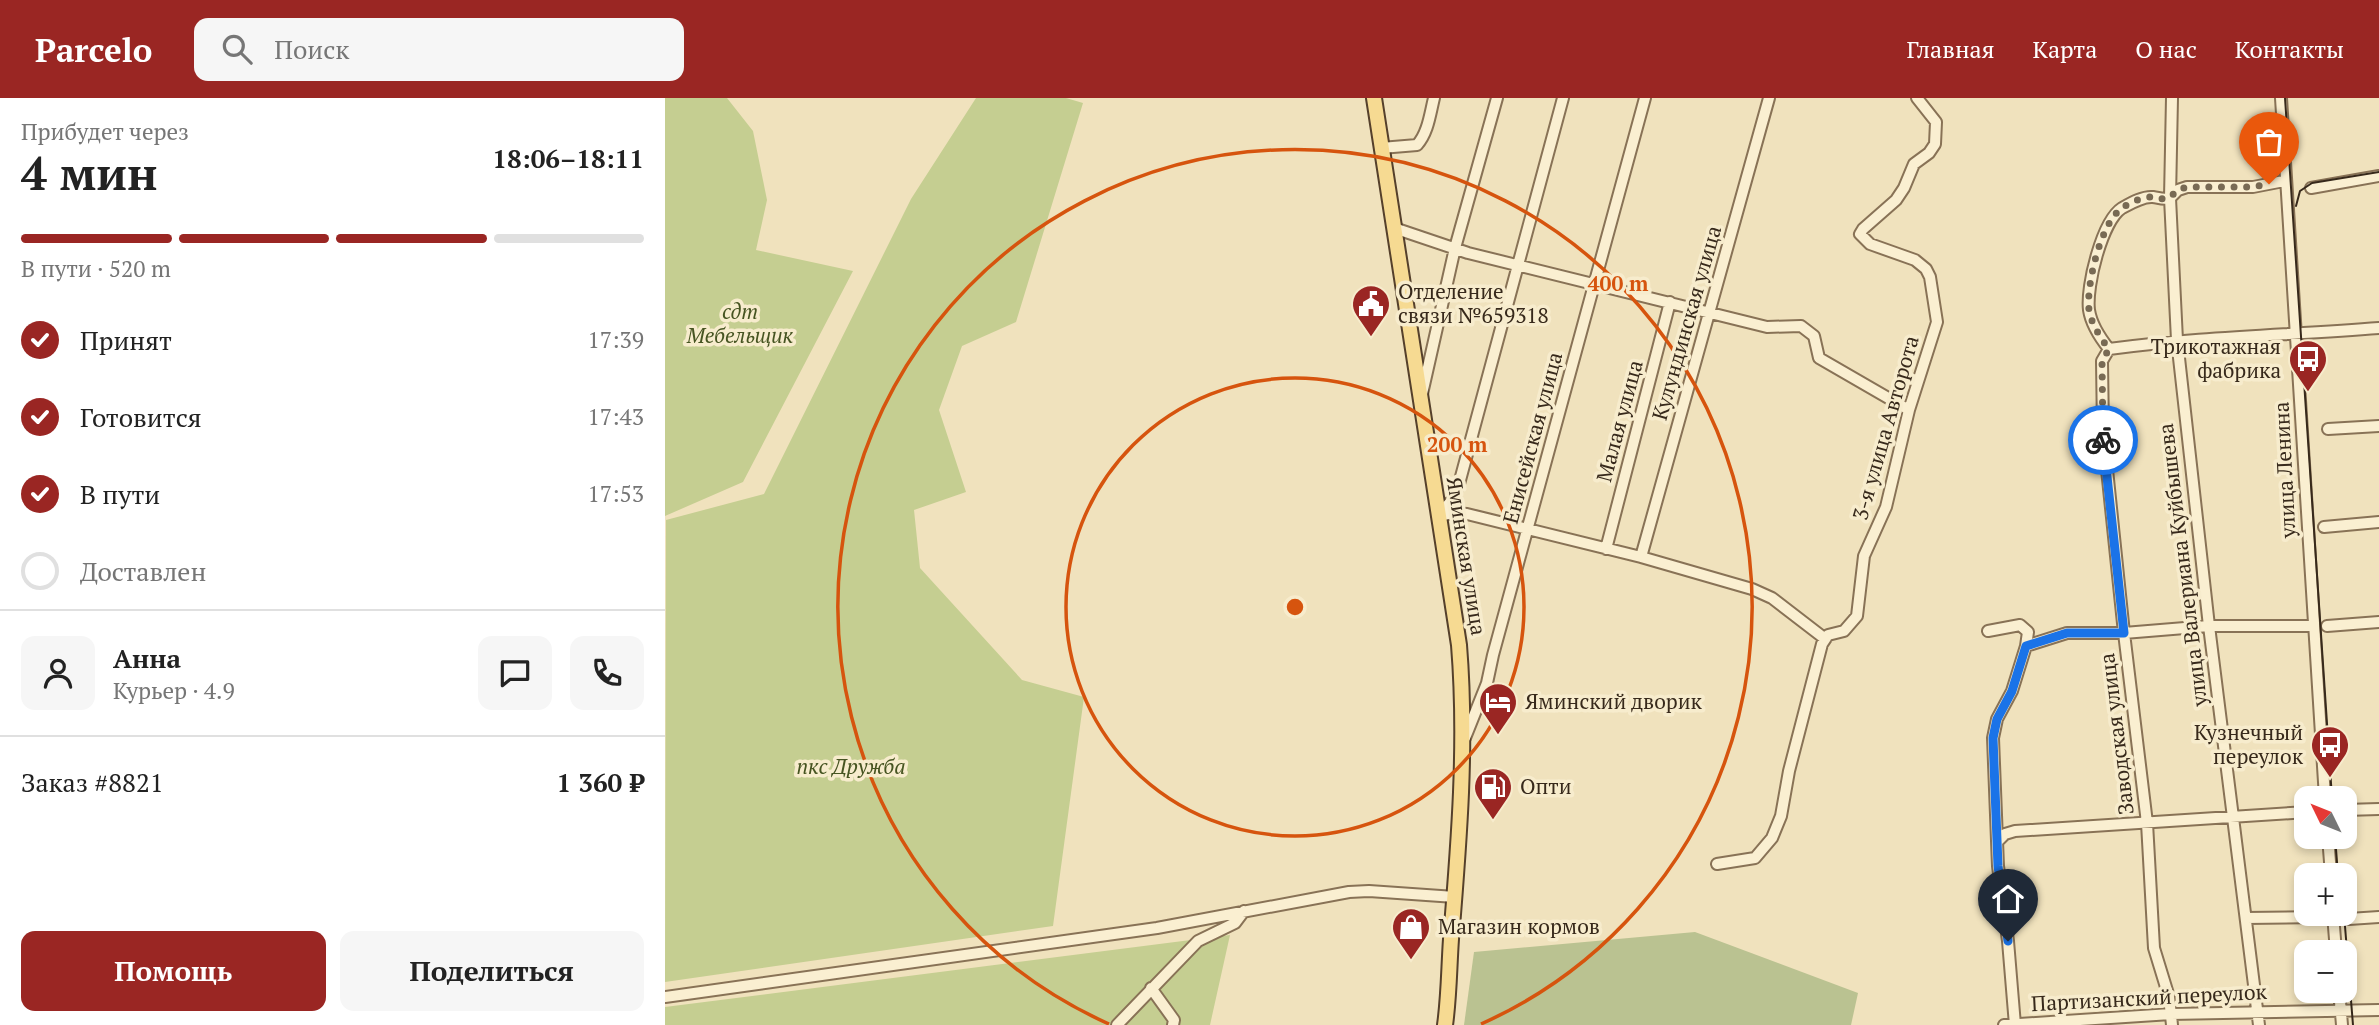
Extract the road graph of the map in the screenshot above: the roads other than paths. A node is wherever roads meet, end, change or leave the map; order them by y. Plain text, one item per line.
1 (1374, 98) edge
2 (1434, 98) edge
3 (1497, 98) edge
4 (1563, 98) edge
5 (1645, 98) edge
6 (1769, 98) edge
7 (1908, 98) edge
8 (1916, 98) edge
9 (2172, 98) edge
10 (2281, 98) edge
11 (1381, 148) junction
12 (2379, 176) edge
13 (2284, 181) junction
14 (2311, 188) dead end
15 (2169, 198) junction
16 (1394, 228) junction
17 (1455, 248) junction
18 (1518, 265) junction
19 (1595, 283) junction
20 (1670, 302) junction
21 (1710, 312) junction
22 (2379, 328) edge
23 (2296, 335) junction
24 (2177, 340) junction
25 (2109, 349) junction
26 (1420, 402) junction
27 (1909, 410) junction
28 (2379, 428) edge
29 (2328, 429) dead end
30 (1438, 516) junction
31 (2379, 522) edge
32 (2324, 527) dead end
33 (1528, 530) junction
34 (1606, 549) junction
35 (1641, 557) junction
36 (2379, 622) edge
37 (2209, 626) junction
38 (2313, 626) junction
39 (2327, 626) dead end
40 (1987, 631) dead end
41 (2124, 633) junction
42 (1824, 638) junction
43 (2026, 646) junction
44 (1462, 745) junction
45 (2324, 786) edge
46 (2379, 809) edge
47 (2357, 810) edge
48 (2294, 813) edge
49 (2233, 815) junction
50 (2147, 823) junction
51 (1998, 841) junction
52 (1717, 864) dead end
53 (1455, 897) junction
54 (1244, 911) junction
55 (2294, 916) edge
56 (2379, 917) edge
57 (2245, 918) junction
58 (2357, 918) edge
59 (1151, 988) junction
60 (665, 997) edge
61 (2340, 1003) edge
62 (2341, 1010) junction
63 (2379, 1010) edge
64 (2256, 1011) junction
65 (2172, 1019) edge
66 (1117, 1025) edge
67 (1173, 1025) edge
68 (1445, 1025) edge
69 (2004, 1025) edge
70 (2015, 1025) edge
71 (2259, 1025) edge
72 (2342, 1025) edge

1 - 11 main road, Яминская улица
2 - 11 street
3 - 17 street
4 - 18 street
5 - 19 street, Енисейская улица
6 - 21 street, Кулундинская улица
7 - 8 street
8 - 27 street, 3-я улица Авторота
9 - 15 street, улица Валериана Куйбышева
10 - 13 street, улица Ленина
11 - 16 main road, Яминская улица
12 - 14 street
13 - 15 street
13 - 23 street, улица Ленина
15 - 24 street, улица Валериана Куйбышева
15 - 25 street
16 - 17 street
16 - 26 main road, Яминская улица
17 - 18 street
17 - 26 street
18 - 19 street
18 - 30 street
19 - 20 street
19 - 33 street, Енисейская улица
20 - 21 street
20 - 34 street, Малая улица
21 - 27 street
21 - 35 street, Кулундинская улица
22 - 23 street
23 - 24 street
23 - 38 street, улица Ленина
24 - 25 street
24 - 37 street, улица Валериана Куйбышева
25 - 41 street, Заводская улица
26 - 30 main road, Яминская улица
27 - 42 street, 3-я улица Авторота
28 - 29 street
30 - 33 street
30 - 44 main road, Яминская улица
31 - 32 street
33 - 34 street
33 - 44 street, Енисейская улица
34 - 35 street
35 - 42 street
36 - 39 street
37 - 38 street
37 - 41 street
37 - 49 street, улица Валериана Куйбышева
38 - 45 street, улица Ленина
40 - 43 street
41 - 43 street
41 - 50 street, Заводская улица
42 - 52 street
43 - 51 street
44 - 53 main road, Яминская улица
46 - 47 street
48 - 49 street
49 - 50 street
49 - 57 street, улица Валериана Куйбышева
50 - 51 street
50 - 65 street, Заводская улица
51 - 70 street
53 - 54 street
53 - 68 main road, Яминская улица
54 - 59 street
54 - 60 street
55 - 57 street
56 - 58 street
57 - 64 street, улица Валериана Куйбышева
59 - 66 street
59 - 67 street
61 - 62 street
62 - 63 street, Партизанский переулок
62 - 64 street, Партизанский переулок
62 - 72 street
64 - 65 street, Партизанский переулок
64 - 71 street, улица Валериана Куйбышева
65 - 70 street, Партизанский переулок
69 - 70 street, Партизанский переулок

